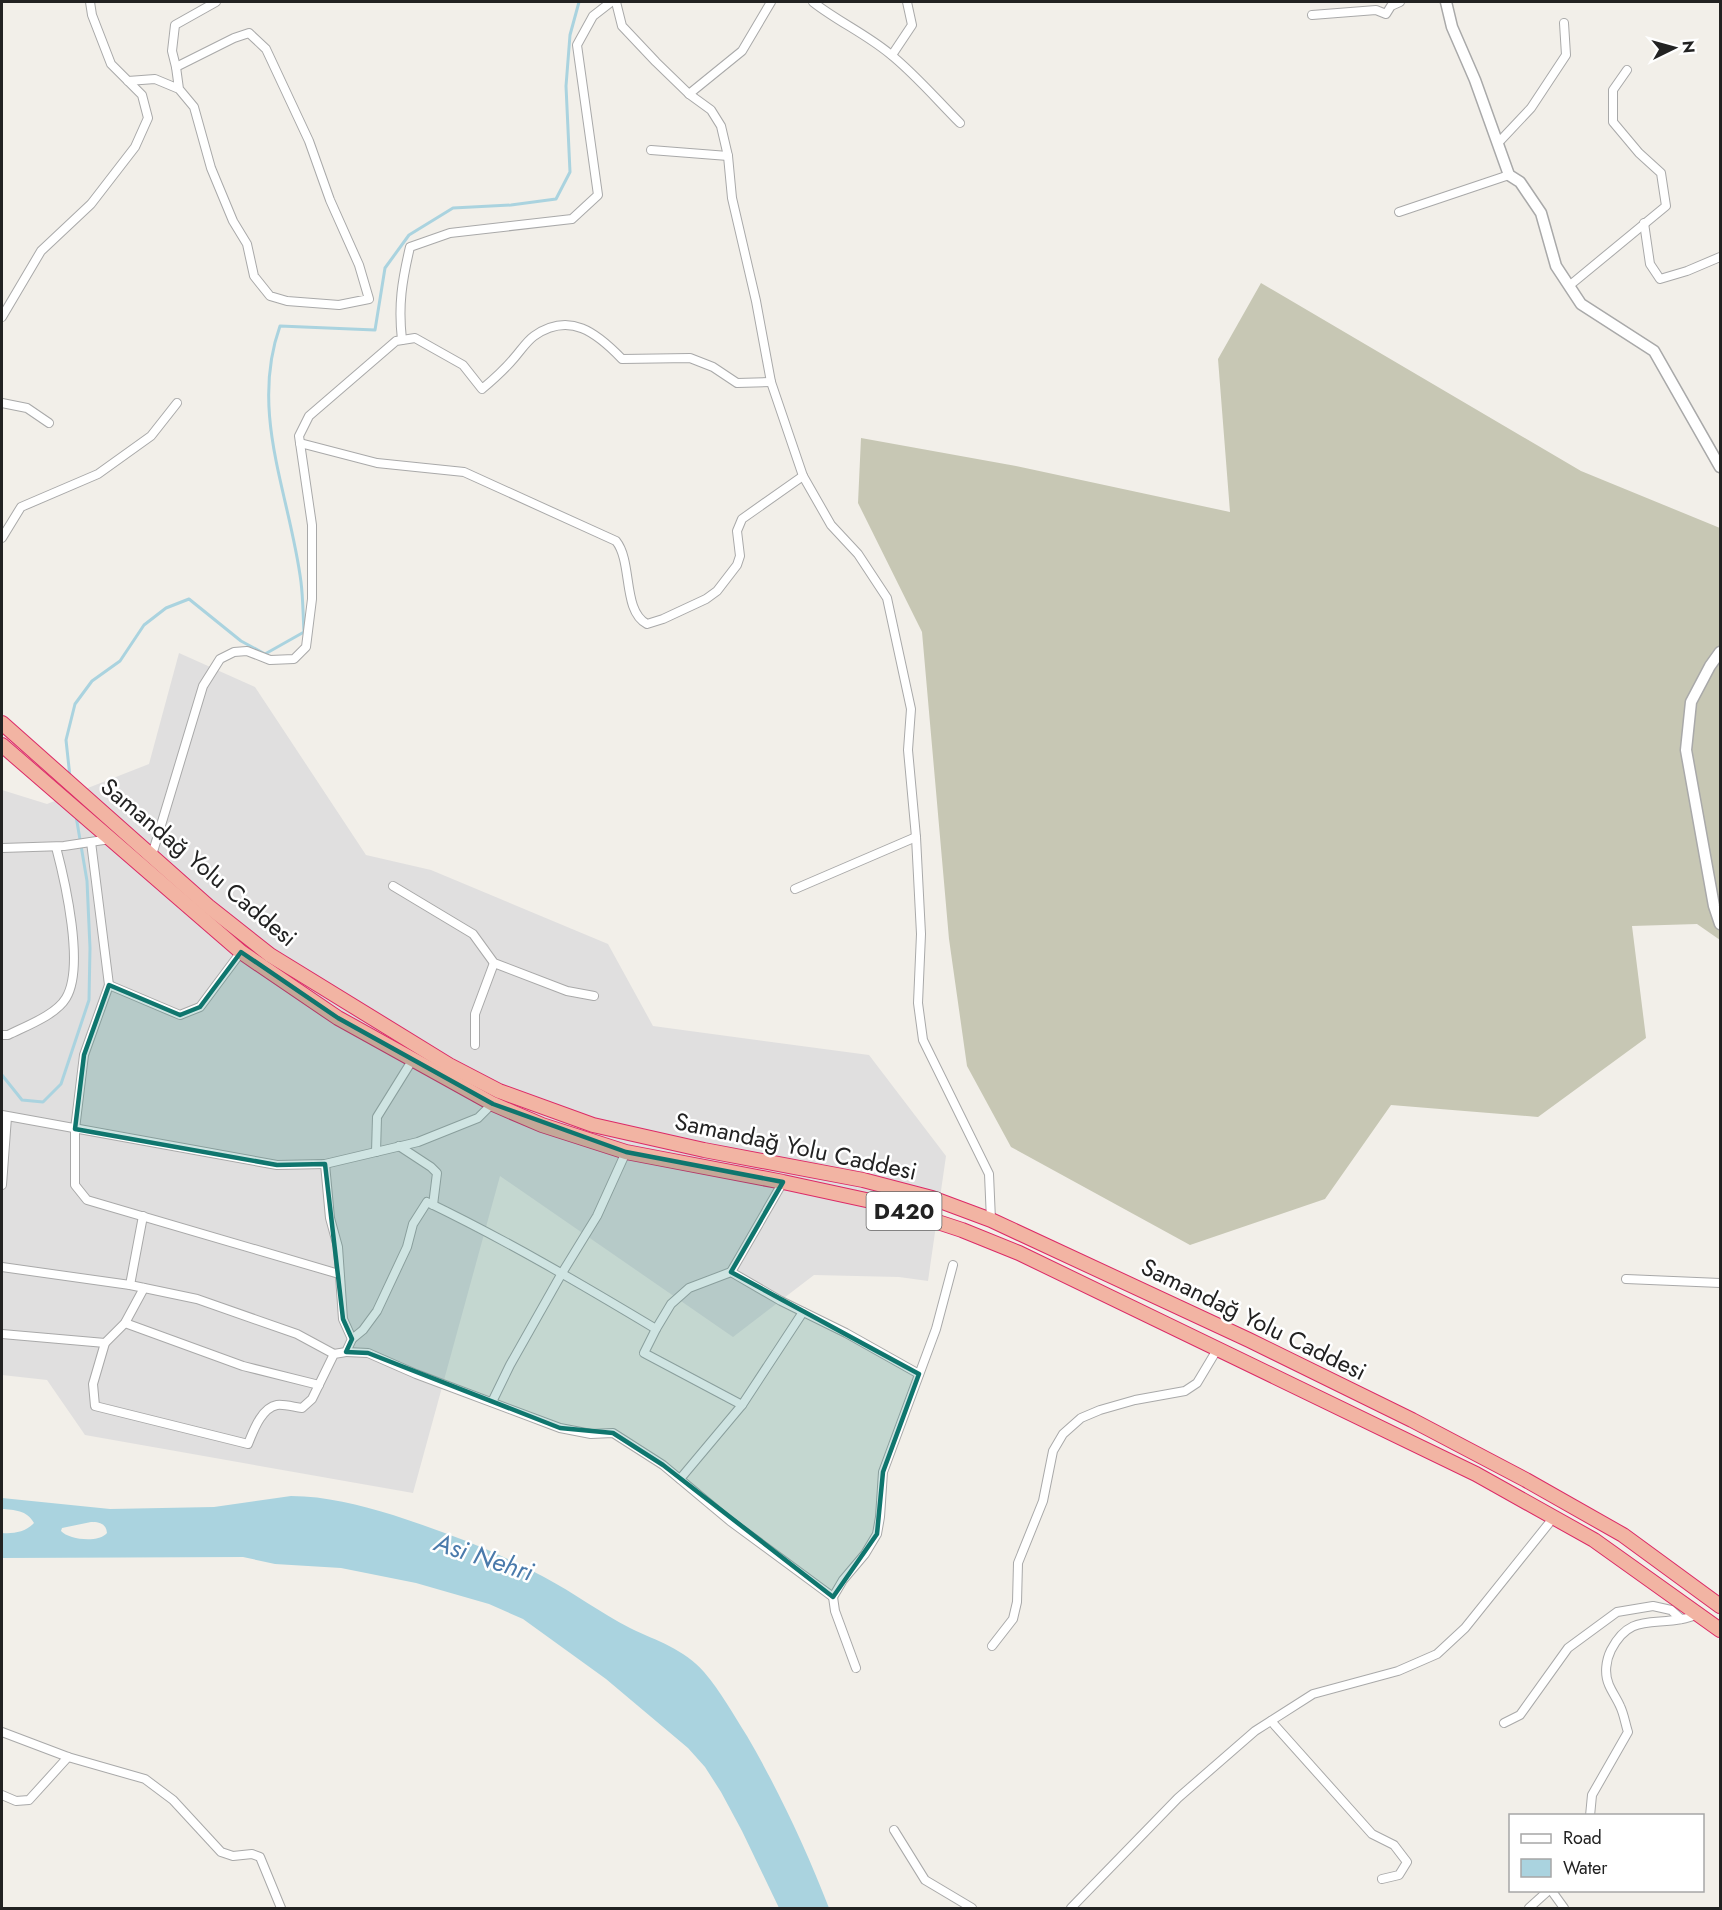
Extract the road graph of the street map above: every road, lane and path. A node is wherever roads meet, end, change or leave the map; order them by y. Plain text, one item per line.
1 (90, 2) edge
2 (216, 2) edge
3 (611, 2) edge
4 (616, 2) edge
5 (771, 2) edge
6 (813, 2) edge
7 (907, 2) edge
8 (1400, 2) edge
9 (1446, 2) edge
10 (1312, 15) dead end
11 (1564, 23) dead end
12 (892, 55) junction
13 (176, 67) junction
14 (1627, 70) dead end
15 (128, 81) junction
16 (179, 89) junction
17 (690, 94) junction
18 (960, 123) dead end
19 (1498, 142) junction
20 (651, 150) dead end
21 (728, 156) junction
22 (1509, 175) junction
23 (1399, 212) dead end
24 (1644, 223) junction
25 (1720, 257) edge
26 (1569, 286) junction
27 (2, 317) edge
28 (402, 340) junction
29 (771, 382) junction
30 (2, 403) edge
31 (177, 403) dead end
32 (49, 423) dead end
33 (300, 443) junction
34 (1720, 467) edge
35 (803, 476) junction
36 (2, 538) edge
37 (1720, 652) edge
38 (2, 723) edge
39 (2, 746) edge
40 (916, 837) junction
41 (110, 839) junction
42 (88, 842) junction
43 (56, 847) junction
44 (2, 848) edge
45 (152, 855) junction
46 (393, 886) dead end
47 (795, 889) dead end
48 (1720, 924) edge
49 (241, 952) junction
50 (494, 963) junction
51 (109, 985) junction
52 (594, 996) dead end
53 (2, 1035) edge
54 (475, 1045) dead end
55 (413, 1059) junction
56 (496, 1097) junction
57 (4, 1116) edge
58 (75, 1129) junction
59 (399, 1146) junction
60 (376, 1152) junction
61 (626, 1152) junction
62 (325, 1164) junction
63 (783, 1182) junction
64 (2, 1185) edge
65 (433, 1205) junction
66 (143, 1216) junction
67 (991, 1220) junction
68 (953, 1265) dead end
69 (2, 1267) edge
70 (730, 1272) junction
71 (562, 1273) junction
72 (339, 1274) junction
73 (1626, 1279) dead end
74 (1720, 1283) edge
75 (130, 1285) junction
76 (144, 1288) junction
77 (804, 1312) junction
78 (125, 1323) junction
79 (656, 1329) junction
80 (2, 1334) edge
81 (352, 1339) junction
82 (105, 1343) junction
83 (1218, 1348) junction
84 (346, 1352) junction
85 (333, 1354) junction
86 (919, 1374) junction
87 (319, 1385) junction
88 (492, 1402) junction
89 (742, 1405) junction
90 (680, 1479) junction
91 (1554, 1517) junction
92 (833, 1597) junction
93 (1720, 1606) edge
94 (1700, 1614) junction
95 (1681, 1619) junction
96 (1720, 1630) edge
97 (992, 1646) dead end
98 (856, 1668) dead end
99 (1271, 1721) junction
100 (1504, 1723) dead end
101 (2, 1732) edge
102 (68, 1757) junction
103 (2, 1795) edge
104 (1590, 1814) edge
105 (894, 1830) dead end
106 (1382, 1879) dead end
107 (1548, 1892) edge
108 (1552, 1892) edge
109 (281, 1908) edge
110 (972, 1908) edge
111 (1071, 1908) edge
112 (1529, 1908) edge
113 (1564, 1908) edge

1 - 15 street
2 - 13 street
3 - 28 street
4 - 17 street
5 - 17 street
6 - 12 street
7 - 12 street
8 - 10 street
9 - 19 street
11 - 19 street
12 - 18 street
13 - 16 street
13 - 16 street
14 - 24 street
15 - 16 street
15 - 27 street
17 - 21 street
19 - 22 street
20 - 21 street
21 - 29 street
22 - 23 street
22 - 26 street
24 - 25 street
24 - 26 street
26 - 34 street
28 - 29 street
28 - 33 street
29 - 35 street
30 - 32 street
31 - 36 street
33 - 35 street
33 - 45 street
35 - 40 street
37 - 48 street
38 - 45 highway, Samandağ Yolu Caddesi / D420
39 - 41 highway, Samandağ Yolu Caddesi / D420
40 - 47 street
40 - 67 street
41 - 42 street
41 - 49 highway, Samandağ Yolu Caddesi / D420
42 - 43 street
42 - 51 street
43 - 44 street
43 - 53 street
45 - 56 highway, Samandağ Yolu Caddesi / D420
46 - 50 street
49 - 51 street
49 - 55 highway, Samandağ Yolu Caddesi / D420
50 - 52 street
50 - 54 street
51 - 58 street
55 - 56 highway, Samandağ Yolu Caddesi / D420
55 - 60 street
56 - 59 street
56 - 61 highway, Samandağ Yolu Caddesi / D420
56 - 67 highway, Samandağ Yolu Caddesi / D420
57 - 58 street
57 - 64 street
58 - 62 street
58 - 66 street
59 - 60 street
59 - 65 street
60 - 62 street
61 - 63 highway, Samandağ Yolu Caddesi / D420
61 - 71 street
62 - 72 street
63 - 70 street
63 - 83 highway, Samandağ Yolu Caddesi / D420
65 - 71 street
65 - 81 street
66 - 72 street
66 - 75 street
67 - 93 highway, Samandağ Yolu Caddesi / D420
68 - 86 street
69 - 75 street
70 - 77 street
70 - 79 street
71 - 79 street
71 - 88 street
72 - 81 street
73 - 74 street
75 - 76 street
76 - 78 street
76 - 85 street
77 - 86 street
77 - 89 street
78 - 82 street
78 - 87 street
79 - 89 street
80 - 82 street
81 - 84 street
82 - 87 street
83 - 91 highway, Samandağ Yolu Caddesi / D420
83 - 97 street
84 - 85 street
84 - 88 street
85 - 87 street
86 - 92 street
88 - 90 street
89 - 90 street
90 - 92 street
91 - 94 highway, Samandağ Yolu Caddesi / D420
91 - 99 street
92 - 98 street
94 - 95 street
94 - 96 highway, Samandağ Yolu Caddesi / D420
95 - 100 street
95 - 104 street
99 - 106 street
99 - 111 street
101 - 102 street
102 - 103 street
102 - 109 street
105 - 110 street
107 - 112 street
108 - 113 street

